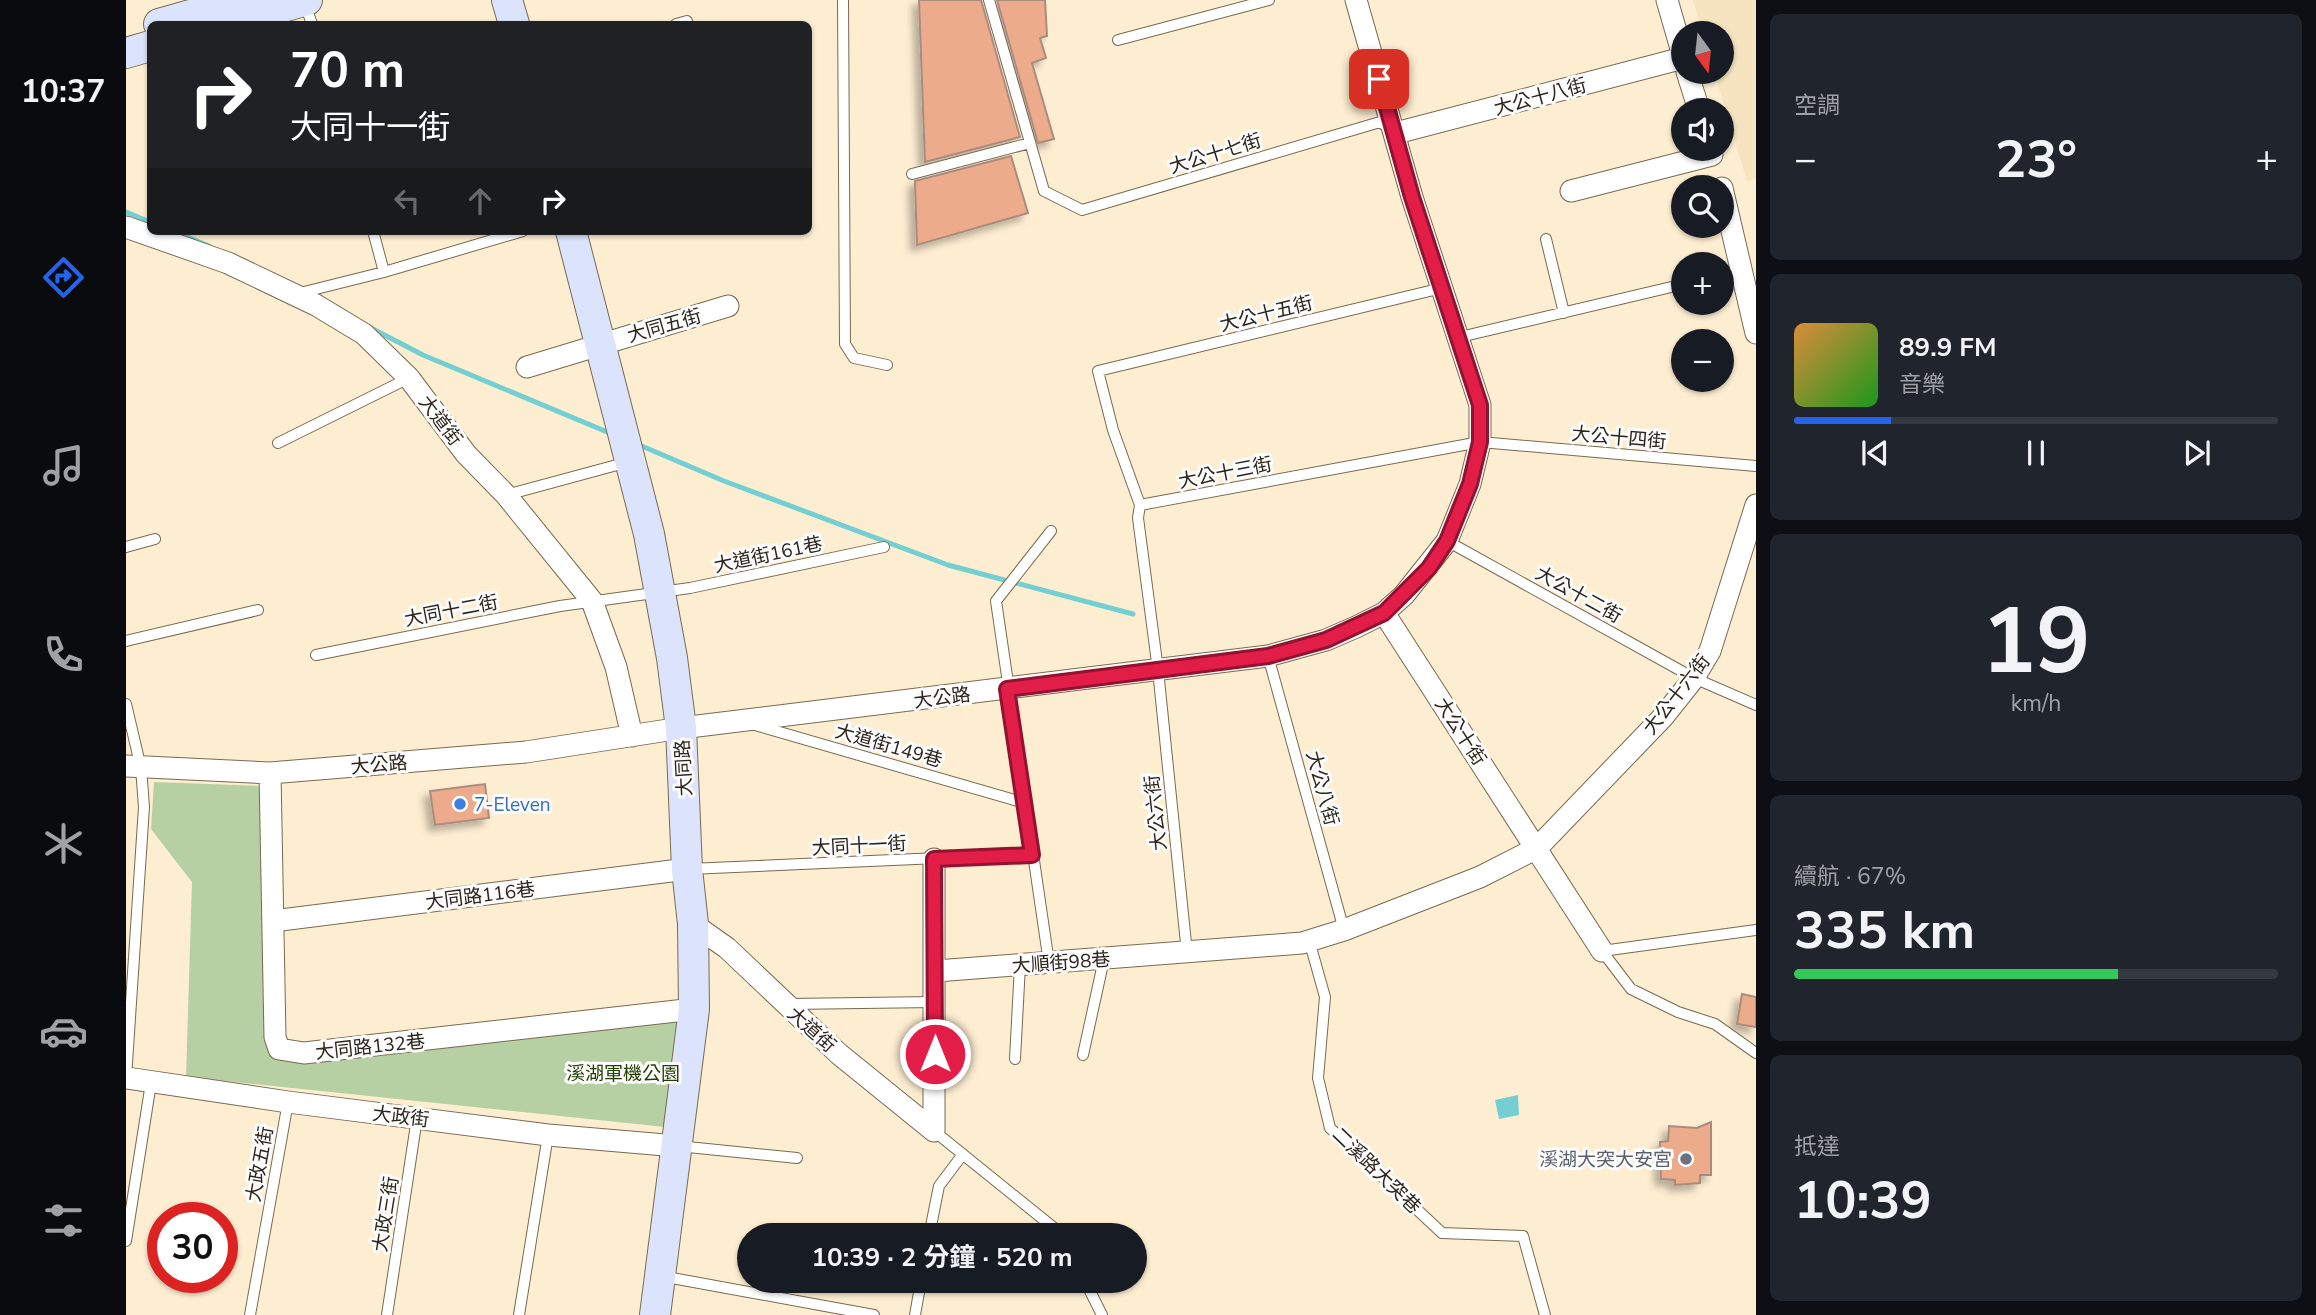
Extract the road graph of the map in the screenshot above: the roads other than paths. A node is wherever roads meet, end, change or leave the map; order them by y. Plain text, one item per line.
1 (243, 0) edge
2 (306, 0) edge
3 (507, 0) edge
4 (844, 0) edge
5 (989, 0) edge
6 (1269, 0) edge
7 (1356, 0) edge
8 (1667, 0) edge
9 (170, 21) edge
10 (234, 21) edge
11 (311, 21) edge
12 (513, 21) edge
13 (1673, 21) edge
14 (147, 28) edge
15 (126, 34) edge
16 (1118, 40) dead end
17 (147, 47) edge
18 (126, 53) edge
19 (1671, 62) edge
20 (1396, 134) junction
21 (1030, 143) junction
22 (1679, 161) edge
23 (912, 174) dead end
24 (1572, 191) dead end
25 (126, 227) edge
26 (1734, 233) edge
27 (147, 234) edge
28 (149, 235) edge
29 (374, 235) edge
30 (509, 235) edge
31 (572, 235) edge
32 (1546, 239) dead end
33 (1744, 270) junction
34 (384, 272) junction
35 (1734, 272) edge
36 (1442, 288) junction
37 (1671, 288) edge
38 (299, 293) junction
39 (727, 306) dead end
40 (1564, 313) junction
41 (1756, 333) edge
42 (1460, 337) junction
43 (601, 343) junction
44 (887, 365) dead end
45 (527, 367) dead end
46 (409, 378) junction
47 (1480, 442) junction
48 (278, 443) dead end
49 (628, 447) junction
50 (1756, 466) edge
51 (506, 495) junction
52 (1140, 505) junction
53 (1756, 505) edge
54 (1051, 531) dead end
55 (155, 539) dead end
56 (1447, 541) junction
57 (126, 547) edge
58 (884, 547) dead end
59 (659, 594) junction
60 (592, 601) junction
61 (258, 610) dead end
62 (1384, 613) junction
63 (126, 641) edge
64 (316, 654) dead end
65 (1268, 656) junction
66 (1158, 670) junction
67 (1694, 678) junction
68 (1007, 689) junction
69 (126, 704) edge
70 (1756, 705) edge
71 (744, 722) junction
72 (681, 728) junction
73 (632, 736) junction
74 (133, 767) edge
75 (271, 773) junction
76 (1025, 803) junction
77 (1537, 848) junction
78 (1032, 855) junction
79 (934, 859) junction
80 (687, 870) junction
81 (273, 921) junction
82 (693, 924) junction
83 (1344, 930) junction
84 (1756, 930) edge
85 (1309, 940) junction
86 (1602, 951) junction
87 (1186, 953) junction
88 (1104, 959) junction
89 (1049, 963) junction
90 (1020, 965) junction
91 (936, 971) junction
92 (935, 1003) junction
93 (785, 1004) junction
94 (694, 1009) junction
95 (1756, 1053) edge
96 (1083, 1055) dead end
97 (1015, 1059) dead end
98 (126, 1078) edge
99 (151, 1083) junction
100 (288, 1102) junction
101 (417, 1118) junction
102 (934, 1130) junction
103 (548, 1135) junction
104 (677, 1146) junction
105 (963, 1154) junction
106 (797, 1158) dead end
107 (932, 1223) edge
108 (1047, 1223) edge
109 (126, 1241) edge
110 (661, 1276) junction
111 (919, 1293) edge
112 (1092, 1293) edge
113 (250, 1315) edge
114 (387, 1315) edge
115 (519, 1315) edge
116 (655, 1315) edge
117 (874, 1315) edge
118 (915, 1315) edge
119 (1102, 1315) edge
120 (1545, 1315) edge

1 - 9 street
2 - 10 street
2 - 11 lane
3 - 12 street
4 - 44 lane
5 - 21 lane
6 - 16 lane
7 - 20 street, 大公路
8 - 13 street
14 - 15 street
17 - 18 street
19 - 20 street, 大公十八街
20 - 21 lane, 大公十七街
20 - 36 street, 大公路
21 - 23 lane
22 - 24 street
25 - 27 street, 大道街
26 - 33 street
28 - 38 street, 大道街
29 - 34 lane
30 - 34 lane
31 - 43 street, 大同路
32 - 40 lane
33 - 35 lane
33 - 41 street
34 - 38 lane
36 - 42 street, 大公路
36 - 52 lane, 大公十五街
37 - 40 lane
38 - 46 street, 大道街
39 - 43 street, 大同五街
40 - 42 lane
42 - 47 street, 大公路
43 - 45 street, 大同五街
43 - 49 street, 大同路
46 - 48 lane
46 - 51 street, 大道街
47 - 50 lane, 大公十四街
47 - 52 lane, 大公十三街
47 - 56 street, 大公路
49 - 51 lane
49 - 59 street, 大同路
51 - 60 street, 大道街
52 - 66 lane
53 - 67 street, 大公十六街
54 - 68 lane
55 - 57 lane
56 - 62 street, 大公路
56 - 67 lane, 大公十二街
58 - 59 lane, 大道街161巷
59 - 60 lane, 大道街161巷
59 - 72 street, 大同路
60 - 64 lane, 大同十二街
60 - 73 street, 大道街
61 - 63 lane
62 - 65 street, 大公路
62 - 77 street, 大公十街
65 - 66 street, 大公路
65 - 83 lane, 大公八街
66 - 68 street, 大公路
66 - 87 lane, 大公六街
67 - 70 lane, 大公十二街
67 - 77 street, 大公十六街
68 - 71 street, 大公路
68 - 76 lane
69 - 74 lane
71 - 72 street, 大公路
71 - 76 lane, 大道街149巷
72 - 73 street, 大公路
72 - 80 street, 大同路
73 - 75 street, 大公路
74 - 75 street, 大公路
74 - 98 lane
75 - 81 street, 大同路132巷
76 - 78 lane
77 - 83 street
77 - 86 street, 大公十街
78 - 79 lane, 大同十一街
78 - 89 lane
79 - 80 lane, 大同十一街
79 - 91 street
80 - 81 street, 大同路116巷
80 - 82 street, 大同路
81 - 94 street, 大同路132巷
82 - 93 street, 大道街
82 - 94 street, 大同路
83 - 85 street
84 - 86 lane
85 - 87 street
85 - 120 lane, 二溪路大突巷
86 - 95 lane
87 - 88 street, 大順街98巷
88 - 89 street, 大順街98巷
88 - 96 lane
89 - 90 street, 大順街98巷
90 - 91 street, 大順街98巷
90 - 97 lane
91 - 92 street
92 - 93 lane
92 - 102 street
93 - 102 street, 大道街
94 - 104 street, 大同路
98 - 99 street, 大政街
99 - 100 street, 大政街
99 - 109 lane
100 - 101 street, 大政街
100 - 113 lane, 大政五街
101 - 103 street, 大政街
101 - 114 lane, 大政三街
102 - 105 lane
103 - 104 street, 大政街
103 - 115 lane
104 - 106 lane
104 - 110 street, 大同路
105 - 107 lane
105 - 108 lane
110 - 116 street, 大同路
110 - 117 lane
111 - 118 lane
112 - 119 lane

